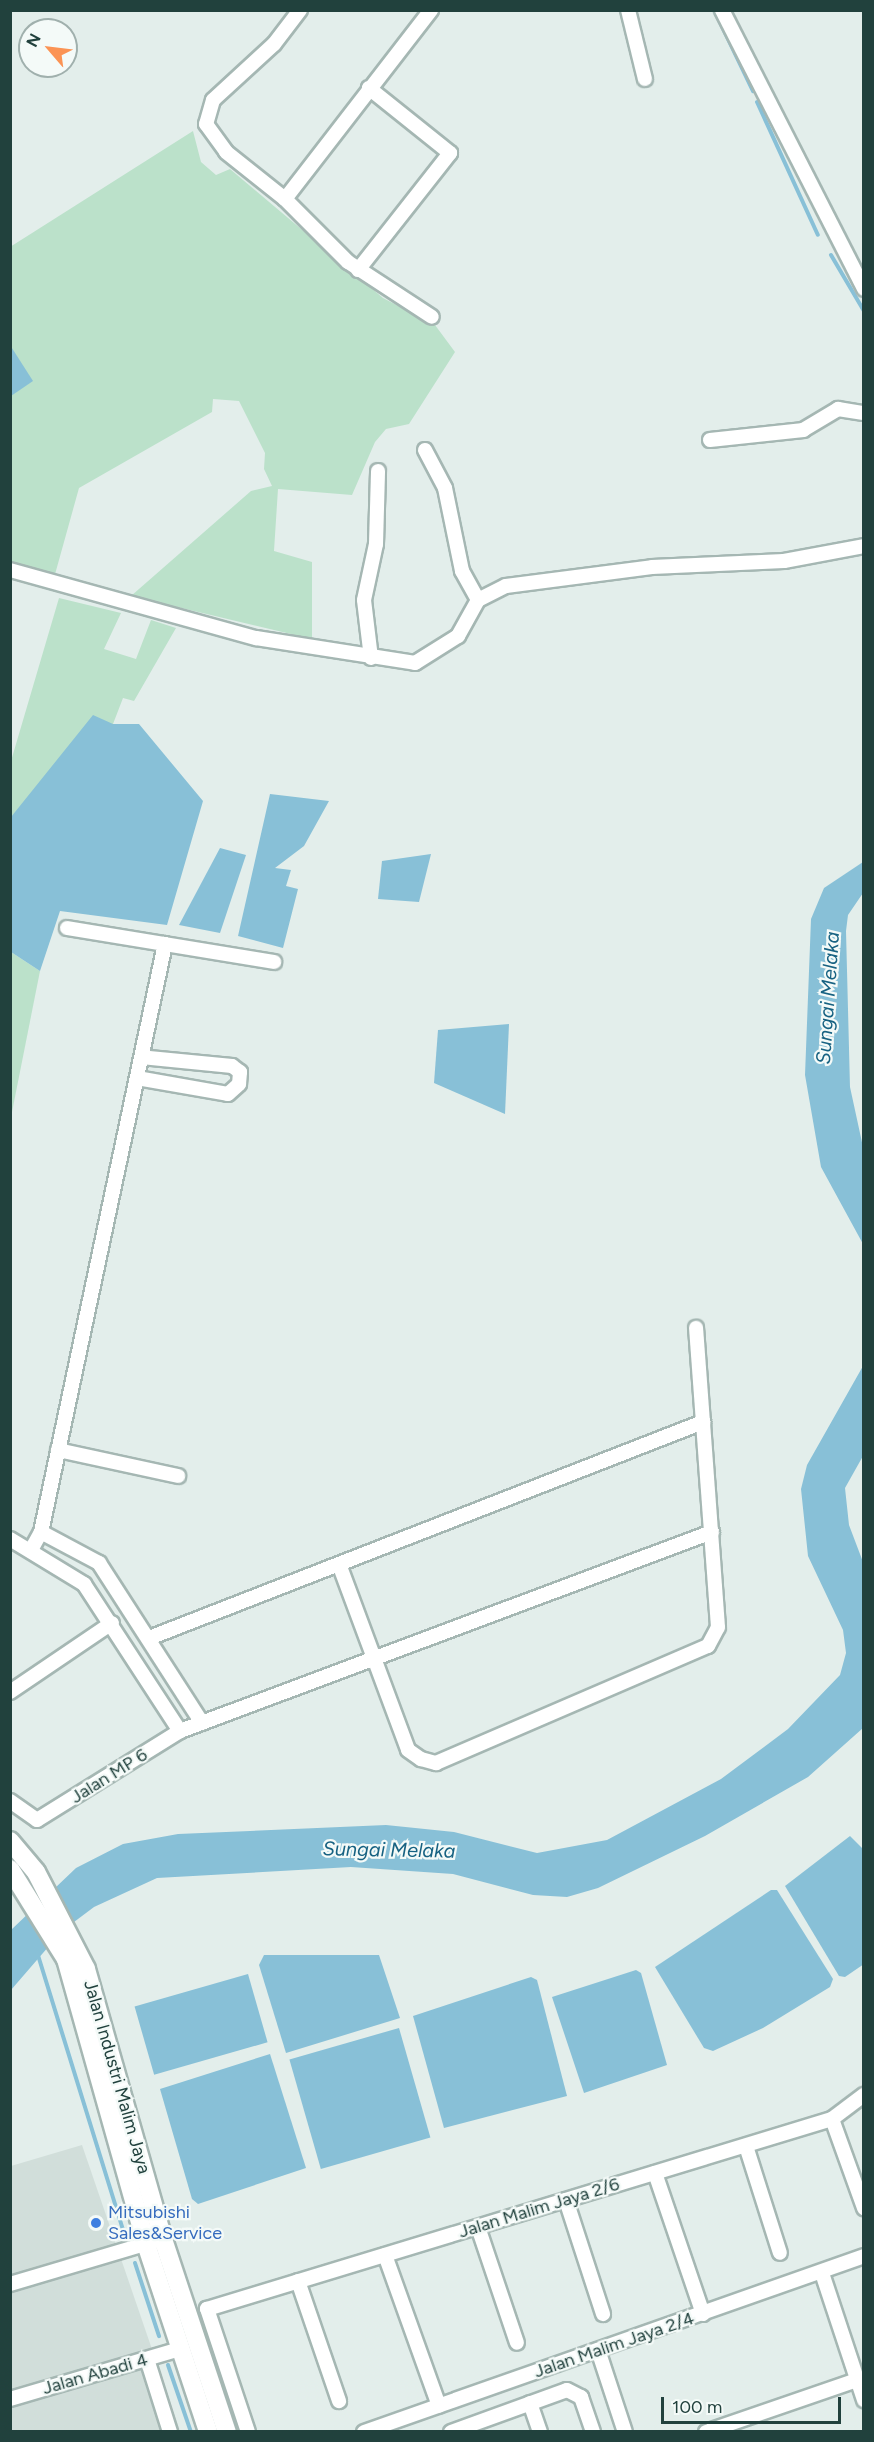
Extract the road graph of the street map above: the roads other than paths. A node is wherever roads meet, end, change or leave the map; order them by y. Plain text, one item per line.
1 (300, 10) edge
2 (431, 10) edge
3 (628, 10) edge
4 (722, 10) edge
5 (645, 79) dead end
6 (369, 87) junction
7 (285, 199) junction
8 (358, 270) junction
9 (864, 289) edge
10 (432, 317) dead end
11 (864, 413) edge
12 (710, 440) dead end
13 (425, 450) dead end
14 (378, 471) dead end
15 (864, 546) edge
16 (10, 570) edge
17 (478, 600) junction
18 (371, 658) junction
19 (67, 928) dead end
20 (165, 944) junction
21 (274, 962) dead end
22 (141, 1057) junction
23 (137, 1078) junction
24 (696, 1329) dead end
25 (703, 1422) junction
26 (58, 1450) junction
27 (178, 1476) dead end
28 (40, 1532) junction
29 (712, 1532) junction
30 (10, 1539) edge
31 (31, 1550) junction
32 (339, 1563) junction
33 (112, 1623) junction
34 (149, 1638) junction
35 (375, 1660) junction
36 (10, 1692) edge
37 (202, 1723) junction
38 (180, 1731) junction
39 (10, 1801) edge
40 (10, 1840) edge
41 (10, 1869) edge
42 (34, 1885) junction
43 (864, 2095) edge
44 (832, 2119) junction
45 (746, 2146) junction
46 (655, 2173) junction
47 (566, 2200) junction
48 (864, 2208) edge
49 (478, 2227) junction
50 (154, 2242) junction
51 (780, 2253) dead end
52 (385, 2255) junction
53 (864, 2256) edge
54 (822, 2272) junction
55 (298, 2281) junction
56 (10, 2284) edge
57 (603, 2313) dead end
58 (703, 2314) junction
59 (517, 2343) dead end
60 (180, 2349) junction
61 (598, 2350) junction
62 (147, 2359) junction
63 (857, 2380) junction
64 (10, 2399) edge
65 (864, 2400) edge
66 (339, 2401) dead end
67 (530, 2403) junction
68 (439, 2406) junction
69 (733, 2427) edge
70 (367, 2431) edge
71 (170, 2432) edge
72 (208, 2432) edge
73 (227, 2432) edge
74 (248, 2432) edge
75 (451, 2432) edge
76 (540, 2432) edge
77 (593, 2432) edge
78 (625, 2432) edge
79 (706, 2432) edge

1 - 7 street
2 - 6 street
3 - 5 street
4 - 9 street
6 - 7 street
6 - 8 street
7 - 8 street
8 - 10 street
11 - 12 street
13 - 17 street
14 - 18 street
15 - 17 street
16 - 18 street
17 - 18 street
19 - 20 street
20 - 21 street
20 - 22 street
22 - 23 street
22 - 23 street
23 - 26 street
24 - 25 street
25 - 29 street
25 - 32 street
26 - 27 street
26 - 28 street
28 - 31 street
28 - 34 street
29 - 35 street, Jalan MP 6
29 - 35 street
30 - 31 street
31 - 33 street
32 - 34 street
32 - 35 street
33 - 36 street
33 - 38 street
34 - 37 street
35 - 37 street, Jalan MP 6
37 - 38 street, Jalan MP 6
38 - 39 street, Jalan MP 6
40 - 42 main road, Jalan Industri Malim Jaya
41 - 42 main road, Jalan Industri Malim Jaya
42 - 50 main road, Jalan Industri Malim Jaya
43 - 44 street, Jalan Malim Jaya 2/6
44 - 45 street, Jalan Malim Jaya 2/6
44 - 48 street
45 - 46 street, Jalan Malim Jaya 2/6
45 - 51 street
46 - 47 street, Jalan Malim Jaya 2/6
46 - 58 street
47 - 49 street, Jalan Malim Jaya 2/6
47 - 57 street
49 - 52 street, Jalan Malim Jaya 2/6
49 - 59 street
50 - 56 street
50 - 60 main road, Jalan Industri Malim Jaya
50 - 73 main road, Jalan Industri Malim Jaya
52 - 55 street, Jalan Malim Jaya 2/6
52 - 68 street
53 - 54 street, Jalan Malim Jaya 2/4
54 - 58 street, Jalan Malim Jaya 2/4
54 - 63 street
55 - 66 street
55 - 74 street, Jalan Malim Jaya 2/6
58 - 61 street, Jalan Malim Jaya 2/4
60 - 62 street, Jalan Abadi 4
60 - 72 main road, Jalan Industri Malim Jaya
61 - 68 street, Jalan Malim Jaya 2/4
61 - 78 street
62 - 64 street, Jalan Abadi 4
62 - 71 street
63 - 65 street
63 - 69 street
67 - 75 street
67 - 76 street
67 - 77 street
68 - 70 street, Jalan Malim Jaya 2/4
69 - 79 street

